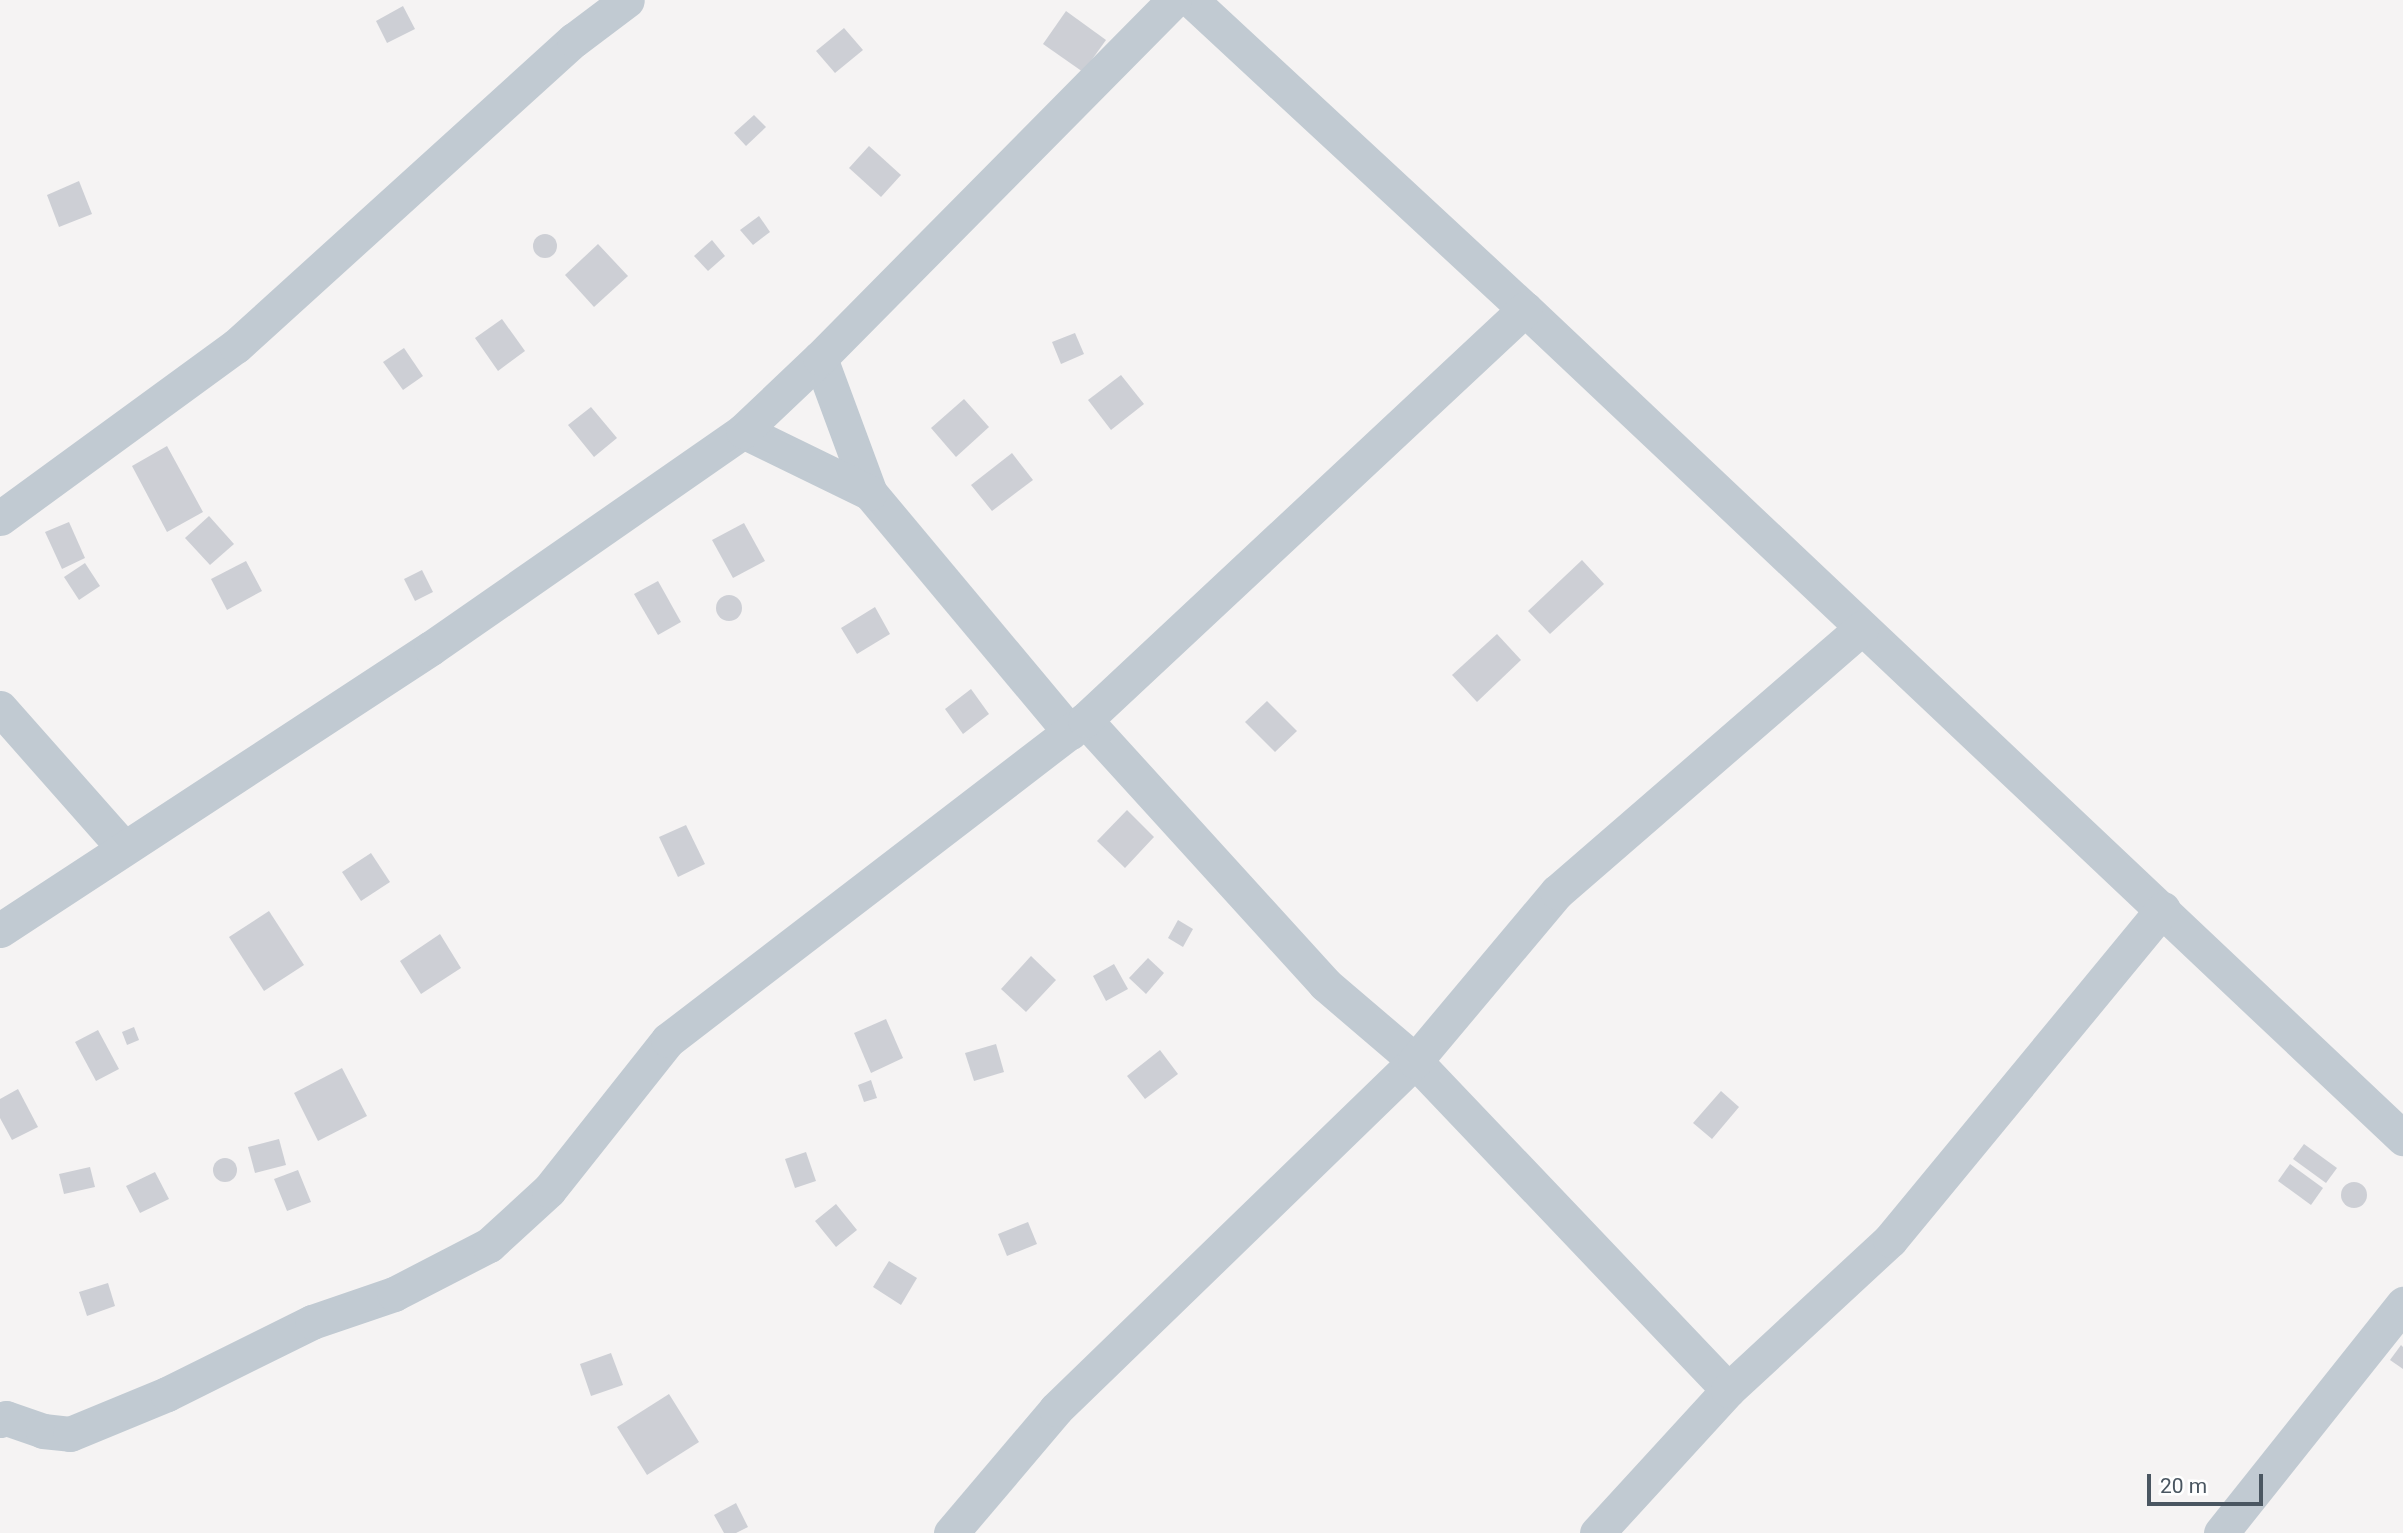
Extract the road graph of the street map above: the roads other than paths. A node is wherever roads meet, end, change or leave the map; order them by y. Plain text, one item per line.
1 (627, 0) edge
2 (1174, 0) edge
3 (1191, 0) edge
4 (1525, 309) junction
5 (820, 358) junction
6 (743, 431) junction
7 (870, 493) junction
8 (0, 518) edge
9 (1862, 628) junction
10 (0, 708) edge
11 (1078, 726) junction
12 (123, 847) junction
13 (2163, 909) junction
14 (0, 930) edge
15 (1415, 1061) junction
16 (2403, 1138) edge
17 (2403, 1304) edge
18 (1728, 1390) junction
19 (0, 1420) edge
20 (951, 1533) edge
21 (1597, 1533) edge
22 (2221, 1533) edge

1 - 8 street
2 - 5 street
3 - 4 street
4 - 9 street
4 - 11 street
5 - 6 street
5 - 7 street
6 - 7 street
6 - 12 street
7 - 11 street
9 - 13 street
9 - 15 street
10 - 12 street
11 - 15 street
11 - 19 street
12 - 14 street
13 - 16 street
13 - 18 street
15 - 18 street
15 - 20 street
17 - 22 street
18 - 21 street

